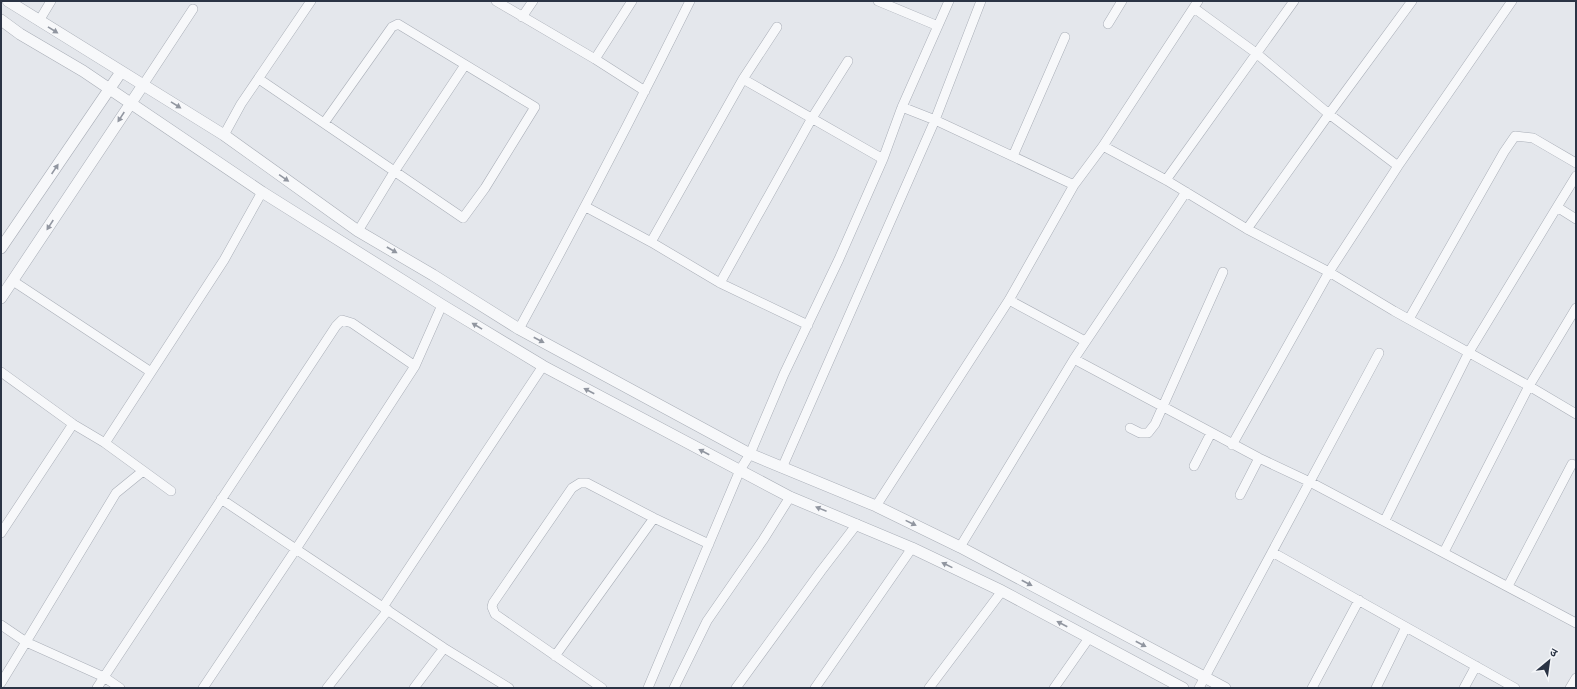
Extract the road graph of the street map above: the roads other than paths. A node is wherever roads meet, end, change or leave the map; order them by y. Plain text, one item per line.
1 (8, 1) edge
2 (52, 1) edge
3 (311, 1) edge
4 (496, 1) edge
5 (533, 1) edge
6 (632, 1) edge
7 (690, 1) edge
8 (878, 1) edge
9 (949, 1) edge
10 (981, 1) edge
11 (1122, 1) edge
12 (1294, 1) edge
13 (1412, 1) edge
14 (1512, 1) edge
15 (1196, 4) edge
16 (193, 9) dead end
17 (522, 17) junction
18 (1, 20) edge
19 (39, 21) junction
20 (1108, 24) dead end
21 (938, 26) junction
22 (777, 27) dead end
23 (1064, 37) dead end
24 (1256, 53) junction
25 (595, 59) junction
26 (848, 61) dead end
27 (465, 65) junction
28 (121, 72) junction
29 (259, 79) junction
30 (743, 79) junction
31 (143, 85) junction
32 (109, 90) junction
33 (645, 92) junction
34 (130, 103) junction
35 (902, 107) junction
36 (1329, 114) junction
37 (812, 118) junction
38 (935, 120) junction
39 (324, 123) junction
40 (224, 135) junction
41 (1103, 146) junction
42 (1013, 156) junction
43 (883, 159) junction
44 (1576, 163) edge
45 (1398, 166) junction
46 (394, 172) junction
47 (1576, 176) edge
48 (1166, 180) junction
49 (1074, 185) junction
50 (262, 192) junction
51 (1186, 192) junction
52 (586, 207) junction
53 (1557, 207) junction
54 (1576, 219) edge
55 (1247, 229) junction
56 (358, 231) junction
57 (651, 242) junction
58 (1, 248) edge
59 (1223, 272) dead end
60 (1329, 272) junction
61 (13, 281) junction
62 (720, 283) junction
63 (1, 298) edge
64 (1009, 300) junction
65 (442, 305) junction
66 (1576, 308) edge
67 (1409, 319) junction
68 (808, 325) junction
69 (519, 329) junction
70 (1085, 341) junction
71 (1469, 352) junction
72 (1379, 353) dead end
73 (1074, 359) junction
74 (415, 366) junction
75 (543, 366) junction
76 (1, 372) edge
77 (151, 372) junction
78 (1529, 386) junction
79 (1162, 407) junction
80 (1576, 414) edge
81 (72, 424) junction
82 (1130, 428) dead end
83 (1211, 433) junction
84 (105, 443) junction
85 (1232, 444) junction
86 (750, 454) junction
87 (1258, 458) junction
88 (1572, 464) dead end
89 (1194, 466) dead end
90 (782, 468) junction
91 (740, 470) junction
92 (143, 471) junction
93 (1310, 482) junction
94 (171, 491) dead end
95 (1240, 495) dead end
96 (790, 497) junction
97 (221, 499) junction
98 (876, 506) junction
99 (654, 518) junction
100 (1385, 520) junction
101 (857, 524) junction
102 (1, 533) edge
103 (709, 544) junction
104 (960, 547) junction
105 (912, 548) junction
106 (296, 550) junction
107 (1272, 552) junction
108 (1444, 552) junction
109 (1508, 586) junction
110 (1002, 591) junction
111 (1359, 600) junction
112 (385, 609) junction
113 (1575, 618) edge
114 (1, 626) edge
115 (1406, 627) junction
116 (1088, 638) junction
117 (26, 642) junction
118 (444, 648) junction
119 (555, 656) junction
120 (1476, 666) junction
121 (104, 678) junction
122 (1576, 678) edge
123 (1, 683) edge
124 (1202, 683) edge
125 (1176, 686) edge
126 (97, 688) edge
127 (120, 688) edge
128 (203, 688) edge
129 (327, 688) edge
130 (414, 688) edge
131 (509, 688) edge
132 (602, 688) edge
133 (648, 688) edge
134 (674, 688) edge
135 (736, 688) edge
136 (815, 688) edge
137 (929, 688) edge
138 (1054, 688) edge
139 (1225, 688) edge
140 (1312, 688) edge
141 (1376, 688) edge
142 (1464, 688) edge
143 (1514, 688) edge
144 (1570, 688) edge

1 - 19 street
2 - 19 street
3 - 29 street
4 - 17 street
5 - 17 street
6 - 25 street
7 - 33 street
8 - 21 street
9 - 21 street
10 - 38 street
11 - 20 street
12 - 24 street
13 - 36 street
14 - 45 street
15 - 24 street
15 - 41 street
16 - 31 street
17 - 25 street
18 - 32 street
19 -> 28 street
21 - 35 street
22 - 30 street
23 - 42 street
24 - 36 street
24 - 48 street
25 - 33 street
26 - 37 street
27 - 39 street
27 - 46 street
27 - 46 street
28 - 31 street
28 - 32 street
29 - 39 street
29 - 40 street
30 - 37 street
30 - 57 street
31 - 34 street
31 -> 40 street
32 - 34 street
58 -> 32 street
33 - 52 street
34 - 50 street
34 -> 61 street
35 - 38 street
35 - 43 street
36 - 45 street
36 - 55 street
37 - 43 street
37 - 62 street
38 - 42 street
38 - 90 street
39 - 46 street
40 -> 56 street
41 - 48 street
41 - 49 street
42 - 49 street
43 - 68 street
44 - 67 street
45 - 60 street
46 - 56 street
47 - 53 street
48 - 51 street
49 - 64 street
50 - 65 street
50 - 77 street
51 - 55 street
51 - 70 street
52 - 57 street
52 - 69 street
53 - 54 street
53 - 71 street
55 - 60 street
56 -> 69 street
57 - 62 street
59 - 79 street
60 - 67 street
60 - 85 street
61 - 63 street
61 - 77 street
62 - 68 street
64 - 70 street
64 - 98 street
65 - 74 street
75 -> 65 street
66 - 78 street
67 - 71 street
68 - 86 street
69 -> 86 street
70 - 73 street
71 - 78 street
71 - 100 street
72 - 93 street
73 - 79 street
73 - 104 street
74 - 97 street
74 - 106 street
91 -> 75 street
75 - 112 street
76 - 81 street
77 - 84 street
78 - 80 street
78 - 108 street
79 - 82 street
79 - 83 street
81 - 84 street
81 - 102 street
83 - 85 street
83 - 89 street
84 - 92 street
85 - 87 street
86 - 90 street
86 - 91 street
87 - 93 street
87 - 95 street
88 - 109 street
90 - 98 street
91 - 96 street
91 - 103 street
92 - 94 street
92 - 117 street
93 - 100 street
93 - 107 street
101 -> 96 street
96 - 134 street
97 - 106 street
97 - 121 street
98 -> 104 street
99 - 103 street
99 - 119 street
99 - 119 street
100 - 108 street
101 - 105 street
101 - 135 street
103 - 133 street
104 -> 124 street
110 -> 105 street
105 - 136 street
106 - 112 street
106 - 128 street
107 - 111 street
107 - 124 street
108 - 109 street
109 - 113 street
116 -> 110 street
110 - 137 street
111 - 115 street
111 - 140 street
112 - 118 street
112 - 129 street
114 - 117 street
115 - 120 street
115 - 141 street
116 - 125 street
116 - 138 street
117 - 121 street
117 - 123 street
118 - 130 street
118 - 131 street
119 - 132 street
120 - 142 street
120 - 143 street
121 - 126 street
121 - 127 street
122 - 144 street
124 - 139 street

